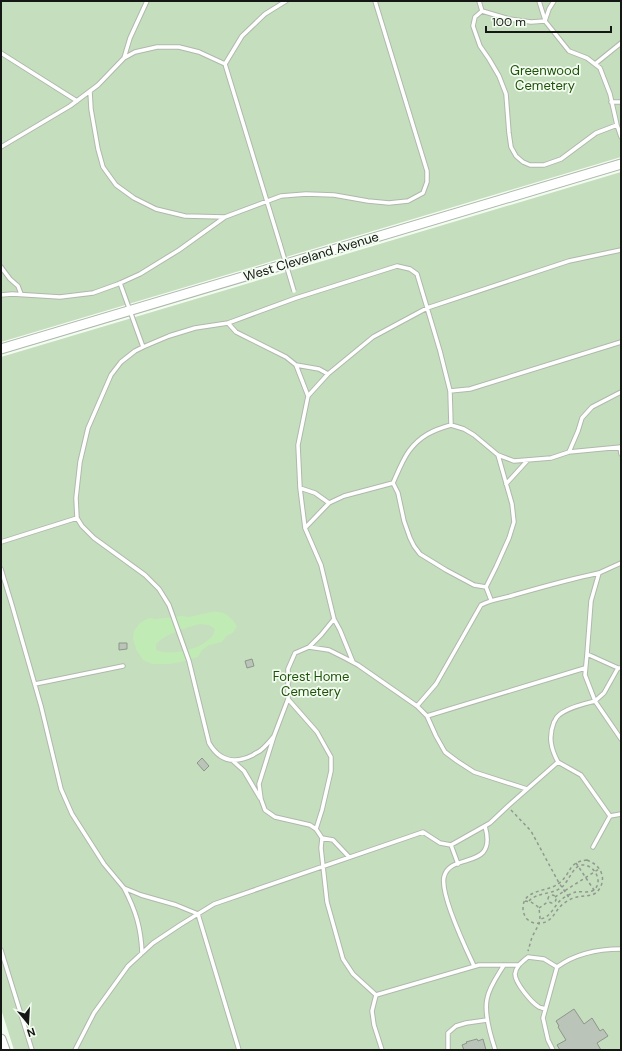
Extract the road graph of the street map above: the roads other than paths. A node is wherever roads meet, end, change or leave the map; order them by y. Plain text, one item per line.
1 (147, 1) edge
2 (286, 1) edge
3 (375, 1) edge
4 (479, 1) edge
5 (539, 1) edge
6 (554, 1) edge
7 (482, 11) junction
8 (545, 21) junction
9 (621, 43) edge
10 (1, 53) edge
11 (124, 58) junction
12 (225, 64) junction
13 (595, 64) junction
14 (90, 91) junction
15 (77, 101) junction
16 (612, 102) junction
17 (621, 102) edge
18 (617, 125) junction
19 (621, 137) edge
20 (1, 147) edge
21 (621, 164) edge
22 (267, 201) junction
23 (225, 217) junction
24 (621, 250) edge
25 (1, 267) edge
26 (120, 284) junction
27 (21, 294) junction
28 (1, 295) edge
29 (296, 298) junction
30 (427, 308) junction
31 (129, 310) junction
32 (228, 323) junction
33 (621, 342) edge
34 (143, 347) junction
35 (1, 349) edge
36 (296, 365) junction
37 (328, 374) junction
38 (450, 391) junction
39 (621, 392) edge
40 (308, 396) junction
41 (451, 424) junction
42 (620, 447) edge
43 (569, 452) junction
44 (621, 454) edge
45 (498, 455) junction
46 (527, 460) junction
47 (393, 483) junction
48 (506, 484) junction
49 (300, 488) junction
50 (328, 503) junction
51 (77, 518) junction
52 (305, 528) junction
53 (1, 542) edge
54 (621, 563) edge
55 (1, 569) edge
56 (599, 573) junction
57 (486, 587) junction
58 (491, 600) junction
59 (334, 619) junction
60 (309, 647) junction
61 (587, 654) junction
62 (353, 662) junction
63 (123, 666) dead end
64 (586, 668) junction
65 (620, 668) edge
66 (35, 684) junction
67 (288, 698) junction
68 (595, 701) junction
69 (417, 706) junction
70 (427, 716) junction
71 (274, 736) junction
72 (621, 739) edge
73 (233, 761) junction
74 (558, 762) junction
75 (527, 789) junction
76 (261, 799) junction
77 (621, 814) edge
78 (610, 816) junction
79 (485, 826) junction
80 (316, 829) junction
81 (322, 838) junction
82 (451, 845) junction
83 (593, 848) dead end
84 (349, 857) junction
85 (458, 864) junction
86 (323, 866) junction
87 (124, 888) junction
88 (198, 914) junction
89 (621, 949) edge
90 (1, 950) edge
91 (142, 953) junction
92 (504, 965) junction
93 (518, 965) junction
94 (474, 966) junction
95 (557, 967) junction
96 (376, 995) junction
97 (545, 1009) junction
98 (487, 1020) junction
99 (1, 1039) edge
100 (494, 1049) dead end
101 (4, 1050) edge
102 (32, 1050) edge
103 (74, 1050) edge
104 (239, 1050) edge
105 (382, 1050) edge
106 (448, 1050) edge
107 (553, 1050) edge

1 - 11 lane
2 - 12 lane
3 - 22 lane
4 - 7 lane
5 - 8 lane
6 - 8 lane
7 - 8 lane
7 - 18 lane
8 - 13 lane
9 - 13 lane
10 - 15 lane
11 - 12 lane
11 - 14 lane
12 - 22 lane
13 - 16 lane
14 - 15 lane
14 - 23 lane
15 - 20 lane
16 - 17 lane
16 - 18 lane
18 - 19 lane
21 - 31 street, West Cleveland Avenue
22 - 23 lane
22 - 29 lane, bridge
23 - 26 lane
24 - 30 lane
25 - 27 lane
26 - 27 lane
26 - 31 lane
27 - 28 lane
29 - 30 lane
29 - 32 lane
30 - 37 lane
30 - 38 lane
31 - 34 lane
31 - 35 street, West Cleveland Avenue
32 - 34 lane
32 - 36 lane
33 - 38 lane
34 - 51 lane
36 - 37 lane
36 - 40 lane
37 - 40 lane
38 - 41 lane
39 - 43 lane
40 - 49 lane
41 - 45 lane
41 - 47 lane
42 - 43 lane
42 - 44 lane
43 - 46 lane
45 - 46 lane
45 - 48 lane
46 - 48 lane
47 - 50 lane
47 - 57 lane
48 - 57 lane
49 - 50 lane
49 - 52 lane
50 - 52 lane
51 - 53 lane
51 - 73 lane
52 - 59 lane
54 - 56 lane
55 - 66 lane
56 - 58 lane
56 - 61 lane
57 - 58 lane
58 - 69 lane
59 - 60 lane
59 - 62 lane
60 - 62 lane
60 - 67 lane
61 - 64 lane
61 - 65 lane
62 - 69 lane
63 - 66 lane
64 - 68 lane
64 - 70 lane
65 - 68 lane
66 - 87 lane
67 - 71 lane
67 - 80 lane
68 - 72 lane
68 - 74 lane
69 - 70 lane
70 - 75 lane
71 - 73 lane
71 - 76 lane
73 - 76 lane
74 - 75 lane
74 - 78 lane
75 - 79 lane
76 - 80 lane
77 - 78 lane
78 - 83 lane
79 - 82 lane
79 - 85 lane
80 - 81 lane
81 - 84 lane
81 - 86 lane
82 - 84 lane
82 - 85 lane
84 - 86 lane
85 - 94 lane
86 - 88 lane
86 - 96 lane
87 - 88 lane
87 - 91 lane
88 - 91 lane
88 - 104 lane
89 - 95 lane
90 - 102 lane
91 - 103 lane
92 - 93 lane
92 - 94 lane
92 - 98 lane
93 - 95 lane
93 - 97 lane
94 - 96 lane
95 - 97 lane
96 - 105 lane
97 - 107 lane
98 - 100 lane
98 - 106 lane
99 - 101 street

